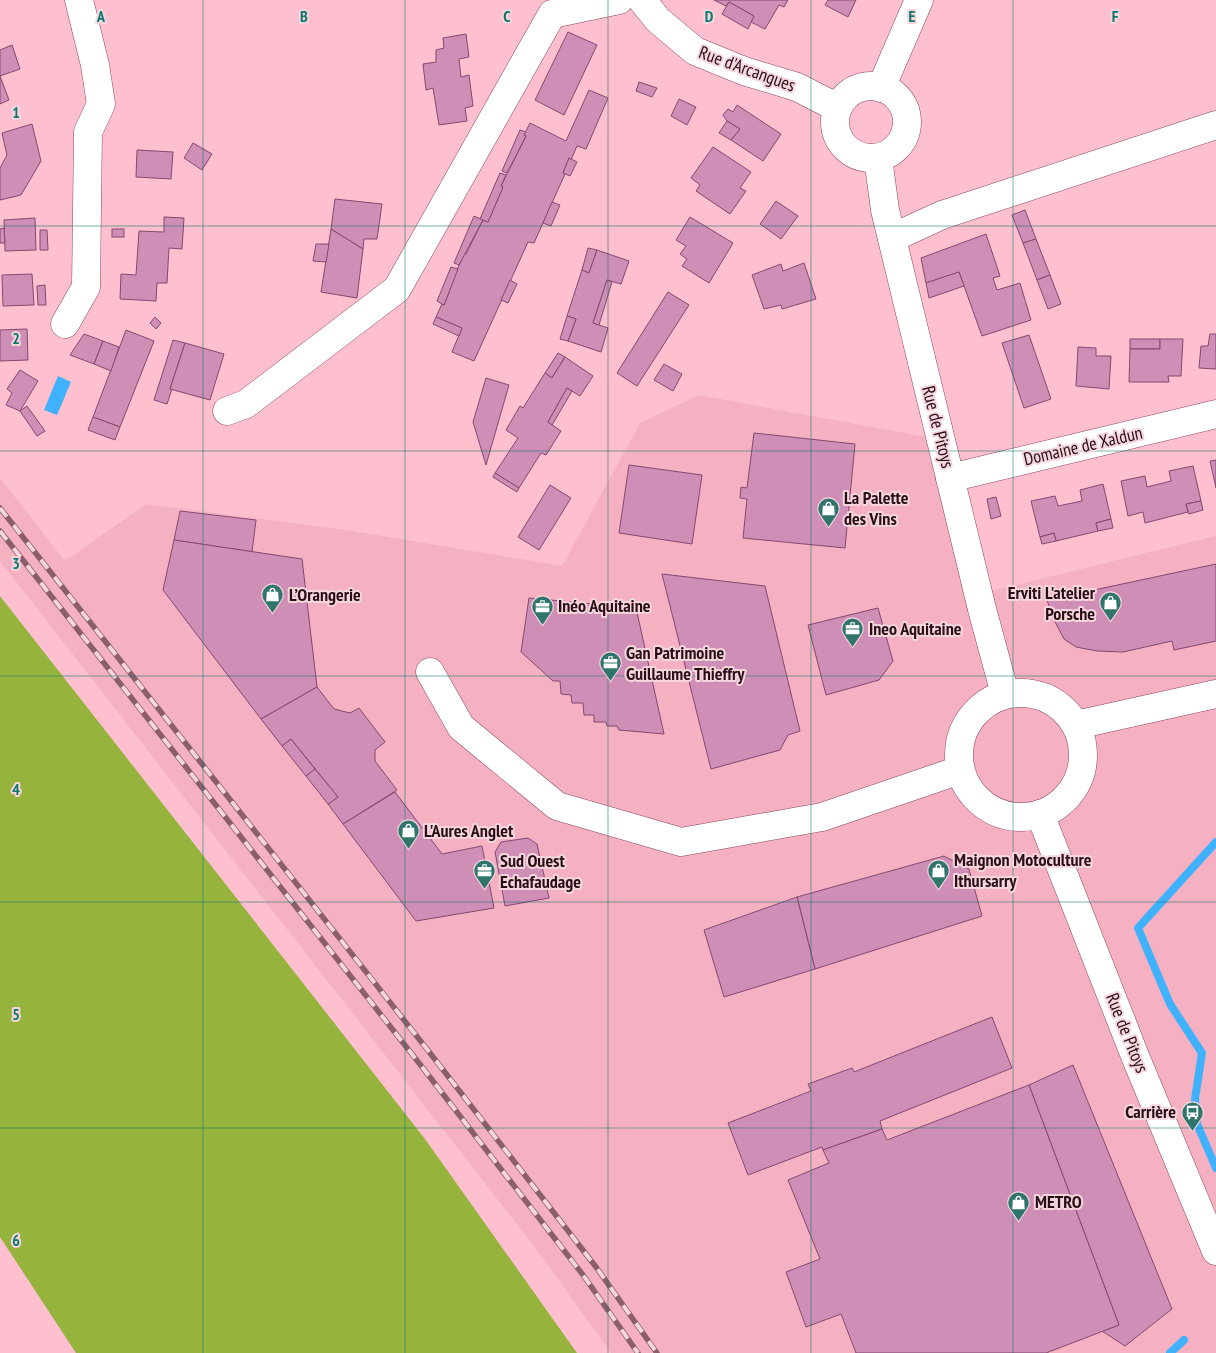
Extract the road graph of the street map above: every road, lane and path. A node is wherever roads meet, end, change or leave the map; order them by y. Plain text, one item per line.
1 (79, 0) edge
2 (619, 0) edge
3 (642, 0) edge
4 (919, 0) edge
5 (881, 88) junction
6 (838, 108) junction
7 (1216, 125) edge
8 (878, 158) junction
9 (892, 238) junction
10 (65, 324) dead end
11 (227, 411) dead end
12 (1216, 414) edge
13 (950, 478) junction
14 (430, 672) dead end
15 (1005, 694) junction
16 (1216, 694) edge
17 (1076, 725) junction
18 (960, 770) junction
19 (1040, 814) junction
20 (1216, 1251) edge

1 - 10 street
2 - 11 street
3 - 6 street, Rue d'Arcangues
4 - 5 street
5 - 6 street
5 - 8 street
6 - 8 street
7 - 9 street
8 - 9 street, Rue de Pitoys
9 - 13 street, Rue de Pitoys
12 - 13 street, Domaine de Xaldun
13 - 15 street, Rue de Pitoys
14 - 18 street
15 - 17 street
15 - 18 street
16 - 17 street
17 - 19 street
18 - 19 street
19 - 20 street, Rue de Pitoys

